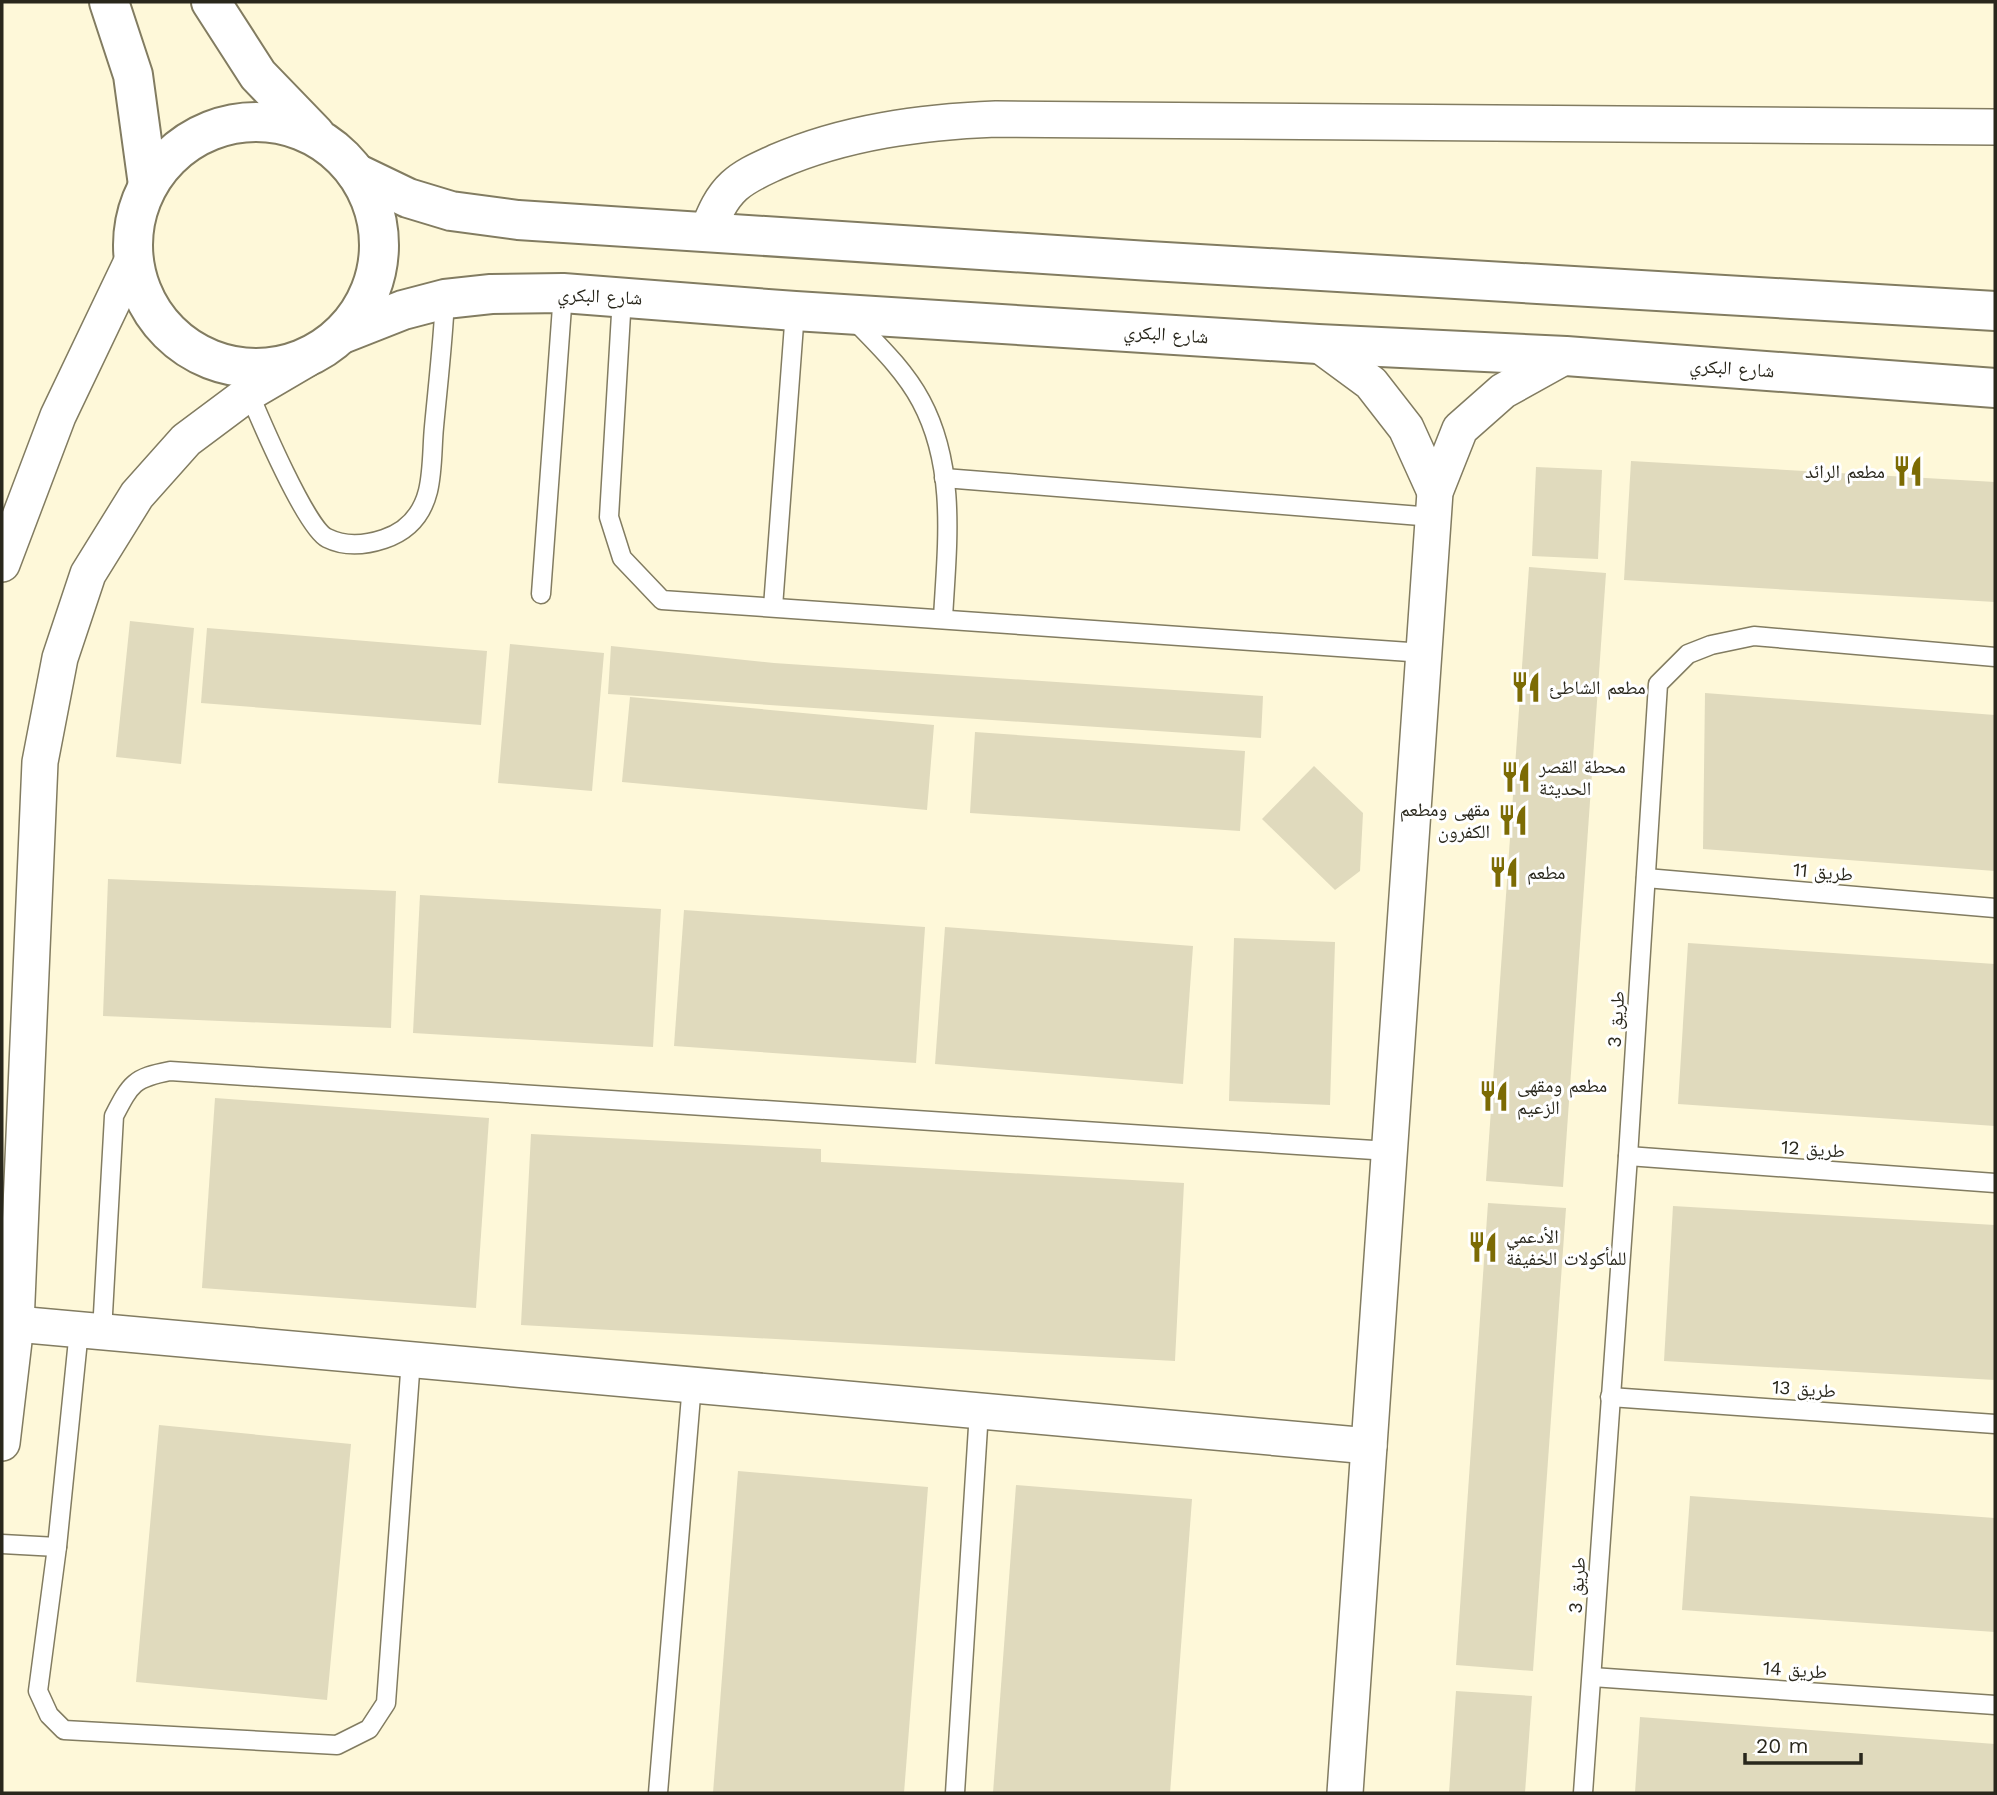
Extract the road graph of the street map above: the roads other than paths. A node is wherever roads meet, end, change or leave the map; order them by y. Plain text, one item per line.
1 (109, 2) edge
2 (211, 2) edge
3 (1995, 127) edge
4 (322, 140) junction
5 (356, 173) junction
6 (148, 185) junction
7 (707, 232) junction
8 (133, 259) junction
9 (564, 293) junction
10 (622, 297) junction
11 (445, 299) junction
12 (795, 311) junction
13 (1995, 312) edge
14 (847, 313) junction
15 (342, 334) junction
16 (1318, 344) junction
17 (1566, 356) junction
18 (307, 359) junction
19 (1995, 388) edge
20 (249, 393) junction
21 (944, 478) junction
22 (1434, 505) junction
23 (2, 564) edge
24 (541, 594) dead end
25 (773, 607) junction
26 (943, 618) junction
27 (1424, 653) junction
28 (1995, 657) edge
29 (1646, 878) junction
30 (1995, 908) edge
31 (1389, 1151) junction
32 (1628, 1156) junction
33 (1995, 1183) edge
34 (16, 1324) junction
35 (91, 1331) junction
36 (411, 1359) junction
37 (692, 1384) junction
38 (1610, 1397) junction
39 (979, 1411) junction
40 (1995, 1424) edge
41 (2, 1443) edge
42 (1369, 1446) junction
43 (2, 1544) edge
44 (57, 1547) junction
45 (1592, 1677) junction
46 (1995, 1705) edge
47 (658, 1793) edge
48 (955, 1793) edge
49 (1345, 1793) edge
50 (1583, 1793) edge

1 - 6 main road
2 - 4 main road
3 - 7 street
4 - 5 main road
4 - 6 main road
5 - 7 main road
5 - 15 main road
6 - 8 main road
7 - 13 main road
8 - 18 main road
8 - 23 street
9 - 10 main road, شارع البكري
9 - 11 main road, شارع البكري
9 - 24 lane
10 - 12 main road, شارع البكري
10 - 25 lane
11 - 15 main road, شارع البكري
11 - 20 lane
12 - 14 main road, شارع البكري
12 - 25 lane
14 - 16 main road, شارع البكري
14 - 21 lane
15 - 18 main road
16 - 17 main road, شارع البكري
16 - 22 street
17 - 19 main road, شارع البكري
17 - 22 street
18 - 20 street
20 - 34 street
21 - 22 lane
21 - 26 lane
22 - 27 street
25 - 26 lane
26 - 27 lane
27 - 31 street
28 - 29 lane, طريق 3
29 - 30 lane, طريق 11
29 - 32 lane, طريق 3
31 - 35 lane
31 - 42 street
32 - 33 lane, طريق 12
32 - 38 lane, طريق 3
34 - 35 street
34 - 41 street
35 - 36 street
35 - 44 lane
36 - 37 street
36 - 44 lane
37 - 39 street
37 - 47 lane
38 - 40 lane, طريق 13
38 - 45 lane, طريق 3
39 - 42 street
39 - 48 lane
42 - 49 street
43 - 44 lane
45 - 46 lane, طريق 14
45 - 50 lane, طريق 3

